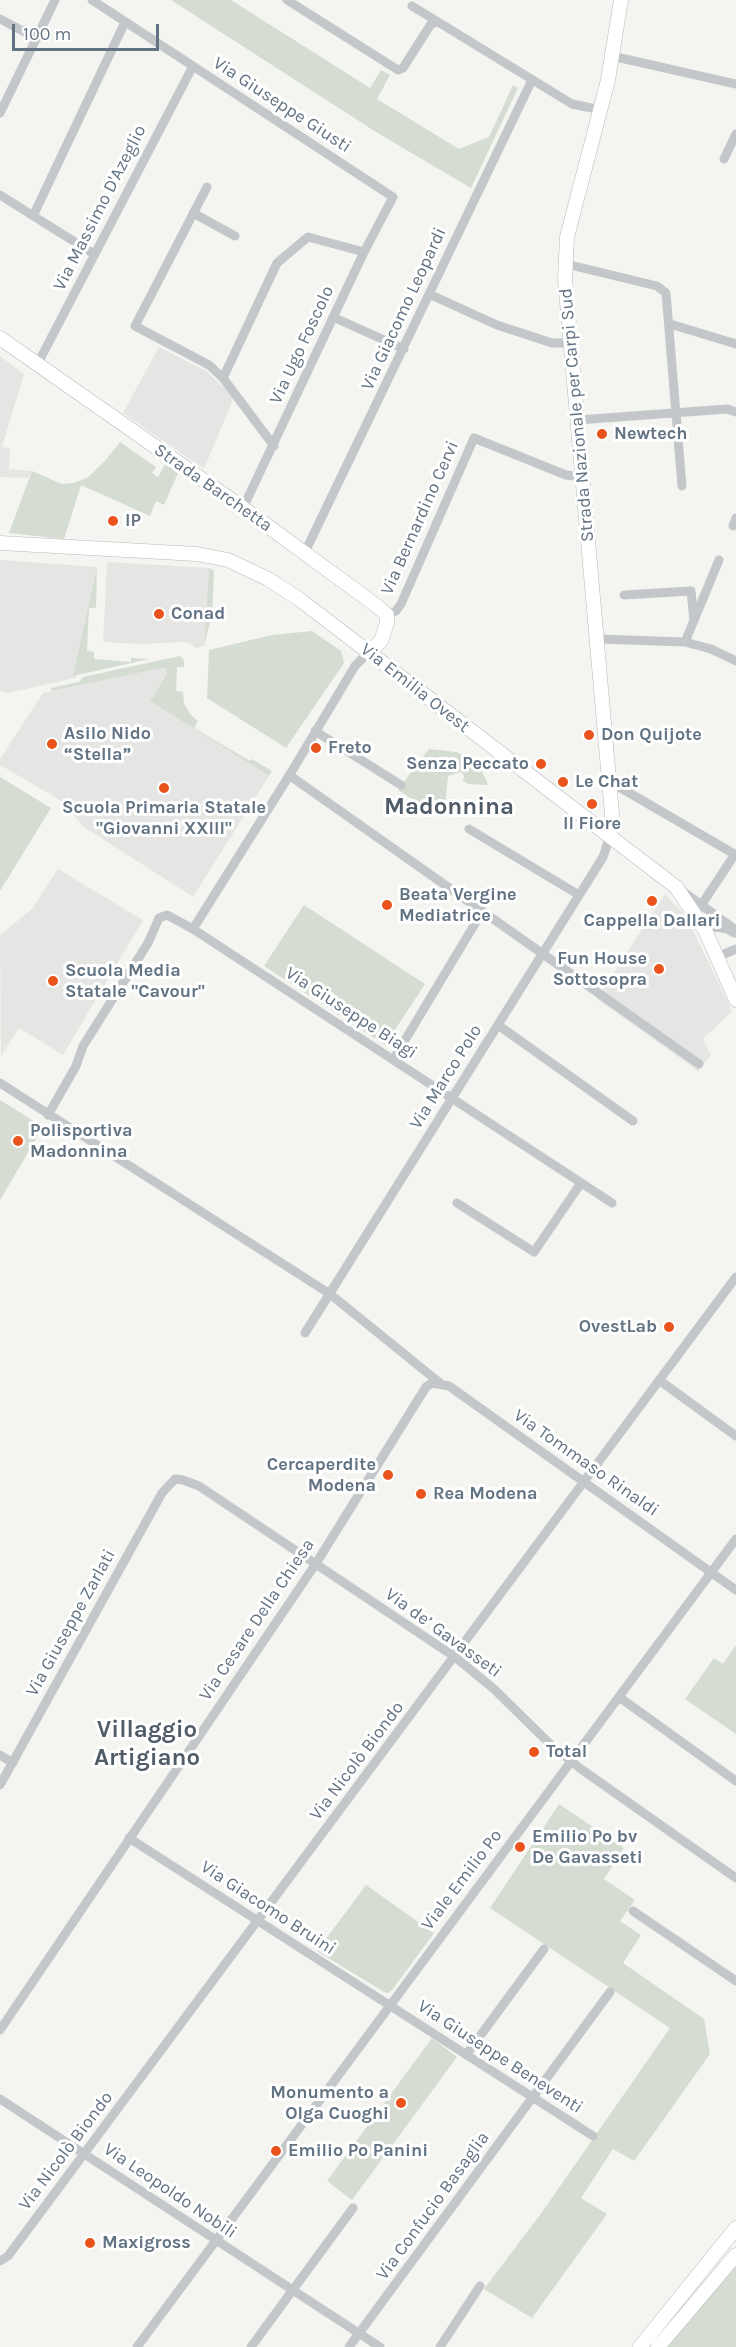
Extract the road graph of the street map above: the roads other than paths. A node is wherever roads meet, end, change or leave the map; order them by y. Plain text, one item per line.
1 (55, 0) edge
2 (92, 0) edge
3 (287, 0) edge
4 (621, 0) edge
5 (412, 6) dead end
6 (0, 20) edge
7 (125, 22) junction
8 (437, 22) junction
9 (36, 38) junction
10 (612, 56) junction
11 (193, 66) junction
12 (532, 80) junction
13 (736, 84) edge
14 (0, 90) edge
15 (9, 94) junction
16 (601, 110) junction
17 (0, 113) edge
18 (736, 134) edge
19 (724, 159) dead end
20 (207, 187) dead end
21 (0, 195) edge
22 (393, 197) joint
23 (193, 213) junction
24 (33, 216) junction
25 (236, 236) dead end
26 (364, 252) junction
27 (94, 254) junction
28 (566, 264) junction
29 (429, 294) junction
30 (333, 317) junction
31 (670, 324) junction
32 (0, 338) edge
33 (571, 343) junction
34 (736, 344) edge
35 (404, 349) junction
36 (37, 365) junction
37 (224, 378) junction
38 (736, 412) edge
39 (676, 413) junction
40 (578, 420) junction
41 (274, 446) junction
42 (583, 477) junction
43 (682, 486) dead end
44 (243, 508) junction
45 (0, 543) edge
46 (305, 552) junction
47 (719, 560) dead end
48 (624, 595) dead end
49 (387, 615) junction
50 (694, 621) junction
51 (598, 639) junction
52 (685, 642) junction
53 (369, 652) junction
54 (736, 661) edge
55 (315, 730) junction
56 (289, 775) junction
57 (609, 781) junction
58 (401, 785) dead end
59 (469, 830) dead end
60 (610, 836) junction
61 (735, 854) edge
62 (676, 887) junction
63 (579, 895) junction
64 (702, 904) junction
65 (482, 912) junction
66 (192, 929) junction
67 (705, 930) junction
68 (736, 932) edge
69 (736, 949) edge
70 (542, 954) junction
71 (717, 957) junction
72 (736, 1000) edge
73 (498, 1025) junction
74 (393, 1060) junction
75 (699, 1064) dead end
76 (0, 1083) edge
77 (452, 1099) junction
78 (48, 1115) junction
79 (633, 1121) dead end
80 (581, 1183) junction
81 (457, 1203) dead end
82 (612, 1203) dead end
83 (736, 1277) edge
84 (330, 1294) junction
85 (306, 1333) dead end
86 (659, 1380) junction
87 (440, 1383) junction
88 (736, 1436) edge
89 (175, 1479) joint
90 (583, 1482) junction
91 (736, 1539) edge
92 (315, 1565) junction
93 (711, 1573) junction
94 (736, 1589) edge
95 (455, 1657) junction
96 (619, 1697) junction
97 (0, 1755) edge
98 (572, 1761) junction
99 (13, 1763) junction
100 (736, 1781) edge
101 (0, 1785) edge
102 (129, 1838) junction
103 (736, 1878) edge
104 (633, 1911) dead end
105 (258, 1921) junction
106 (544, 1949) dead end
107 (736, 1981) edge
108 (610, 1992) dead end
109 (390, 2006) junction
110 (0, 2030) edge
111 (466, 2055) junction
112 (533, 2097) junction
113 (0, 2099) edge
114 (593, 2136) dead end
115 (84, 2154) junction
116 (352, 2208) dead end
117 (736, 2228) edge
118 (216, 2242) junction
119 (736, 2255) edge
120 (0, 2261) edge
121 (480, 2286) dead end
122 (293, 2290) junction
123 (359, 2334) junction
124 (137, 2347) edge
125 (251, 2347) edge
126 (350, 2347) edge
127 (380, 2347) edge
128 (440, 2347) edge
129 (640, 2347) edge
130 (658, 2347) edge

1 - 9 street
2 - 7 street, Via Giuseppe Giusti
3 - 8 street
4 - 10 street, Strada Nazionale per Carpi Sud
5 - 8 street
6 - 9 street
7 - 11 street, Via Giuseppe Giusti
7 - 24 street
8 - 12 street
9 - 15 street
10 - 13 street
10 - 16 street, Strada Nazionale per Carpi Sud
11 - 22 street, Via Giuseppe Giusti
11 - 27 street, Via Massimo D'Azeglio
12 - 16 street
12 - 29 street, Via Giacomo Leopardi
14 - 15 street
15 - 17 street
16 - 28 street, Strada Nazionale per Carpi Sud
18 - 19 street
20 - 23 street
21 - 24 street
22 - 26 street, Via Ugo Foscolo
23 - 25 street
23 - 37 street
24 - 27 street
26 - 30 street, Via Ugo Foscolo
26 - 37 street
27 - 36 street, Via Massimo D'Azeglio
28 - 31 street
28 - 33 street, Strada Nazionale per Carpi Sud
29 - 33 street
29 - 35 street, Via Giacomo Leopardi
30 - 35 street
30 - 41 street, Via Ugo Foscolo
31 - 34 street
31 - 39 street
32 - 36 street, Strada Barchetta
33 - 40 street, Strada Nazionale per Carpi Sud
35 - 46 street, Via Giacomo Leopardi
36 - 44 street, Strada Barchetta
37 - 41 street
38 - 39 street
39 - 40 street
39 - 43 street
40 - 42 street, Strada Nazionale per Carpi Sud
41 - 44 street, Via Ugo Foscolo
42 - 49 street, Via Bernardino Cervi
42 - 51 street, Strada Nazionale per Carpi Sud
44 - 46 street, Strada Barchetta
45 - 53 street, Via Emilia Ovest
46 - 49 street, Strada Barchetta
47 - 50 street
48 - 50 street
49 - 53 street
50 - 52 street
51 - 52 street
51 - 57 street, Strada Nazionale per Carpi Sud
52 - 54 street
53 - 55 street
53 - 60 street, Via Emilia Ovest
55 - 56 street
55 - 58 street
56 - 65 street
56 - 66 street
57 - 60 street, Strada Nazionale per Carpi Sud
57 - 61 street
59 - 63 street
60 - 62 street, Via Emilia Ovest
60 - 63 street, Via Marco Polo
61 - 64 street
62 - 64 street
62 - 67 street, Via Emilia Ovest
63 - 70 street, Via Marco Polo
64 - 68 street
65 - 70 street
65 - 74 street
66 - 74 street, Via Giuseppe Biagi
66 - 78 street, Via Giuseppe Biagi
67 - 68 street
67 - 71 street, Via Emilia Ovest
69 - 71 street
70 - 73 street, Via Marco Polo
70 - 75 street
71 - 72 street, Via Emilia Ovest
73 - 77 street, Via Marco Polo
73 - 79 street
74 - 77 street, Via Giuseppe Biagi
76 - 78 street, Via Tommaso Rinaldi
77 - 80 street, Via Giuseppe Biagi
77 - 84 street, Via Marco Polo
78 - 84 street, Via Tommaso Rinaldi
80 - 81 street
80 - 82 street, Via Giuseppe Biagi
83 - 86 street, Via Nicolò Biondo
84 - 85 street, Via Marco Polo
84 - 87 street, Via Tommaso Rinaldi
86 - 88 street
86 - 90 street, Via Nicolò Biondo
87 - 90 street, Via Tommaso Rinaldi
87 - 92 street, Via Cesare Della Chiesa
89 - 92 street, Via de’ Gavasseti
89 - 99 street, Via Giuseppe Zarlati
90 - 93 street, Via Tommaso Rinaldi
90 - 95 street, Via Nicolò Biondo
91 - 93 street, Viale Emilio Po
92 - 95 street, Via de’ Gavasseti
92 - 102 street, Via Cesare Della Chiesa
93 - 94 street, Via Tommaso Rinaldi
93 - 96 street, Viale Emilio Po
95 - 98 street, Via de’ Gavasseti
95 - 105 street, Via Nicolò Biondo
96 - 98 street, Viale Emilio Po
96 - 100 street
97 - 99 street
98 - 103 street, Via de’ Gavasseti
98 - 109 street, Viale Emilio Po
99 - 101 street, Via Giuseppe Zarlati
102 - 105 street, Via Giacomo Bruini
102 - 110 street, Via Cesare Della Chiesa
104 - 107 street
105 - 109 street, Via Giacomo Bruini
105 - 115 street, Via Nicolò Biondo
106 - 111 street
108 - 112 street, Via Confucio Basaglia
109 - 111 street, Via Giuseppe Beneventi
109 - 118 street, Viale Emilio Po
111 - 112 street, Via Giuseppe Beneventi
112 - 114 street, Via Giuseppe Beneventi
112 - 123 street, Via Confucio Basaglia
113 - 115 street, Via Leopoldo Nobili
115 - 118 street, Via Leopoldo Nobili
115 - 120 street, Via Nicolò Biondo
116 - 122 street
117 - 129 street
118 - 122 street, Via Leopoldo Nobili
118 - 124 street, Viale Emilio Po
119 - 130 street
121 - 128 street
122 - 123 street, Via Leopoldo Nobili
122 - 125 street
123 - 126 street
123 - 127 street, Via Leopoldo Nobili

